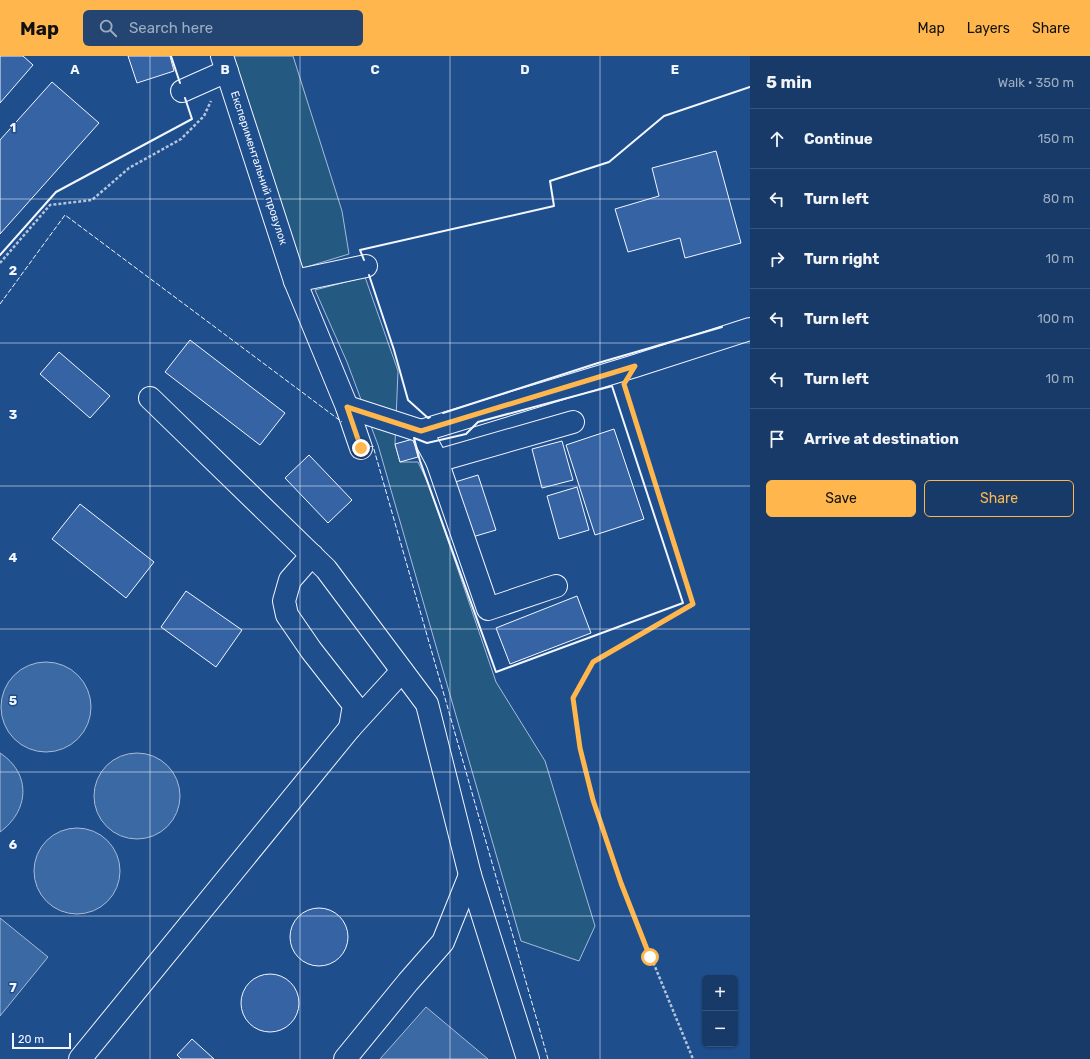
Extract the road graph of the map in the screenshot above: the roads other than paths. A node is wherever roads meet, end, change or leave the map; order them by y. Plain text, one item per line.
1 (225, 63) edge
2 (182, 91) dead end
3 (366, 266) dead end
4 (295, 281) junction
5 (750, 329) edge
6 (150, 398) dead end
7 (347, 407) junction
8 (573, 422) dead end
9 (421, 431) junction
10 (361, 448) dead end
11 (437, 461) junction
12 (312, 555) junction
13 (556, 586) dead end
14 (402, 671) junction
15 (350, 728) junction
16 (470, 875) junction
17 (80, 1059) edge
18 (345, 1059) edge
19 (528, 1059) edge

1 - 2 street
1 - 4 street, Експериментальний провулок
3 - 4 street
4 - 7 street, Експериментальний провулок
5 - 9 street
6 - 12 street
7 - 9 street
7 - 10 street, Експериментальний провулок
8 - 11 street
9 - 11 street
11 - 13 street
12 - 14 street
12 - 15 street
14 - 15 street
14 - 16 street
15 - 17 street
16 - 18 street
16 - 19 street

